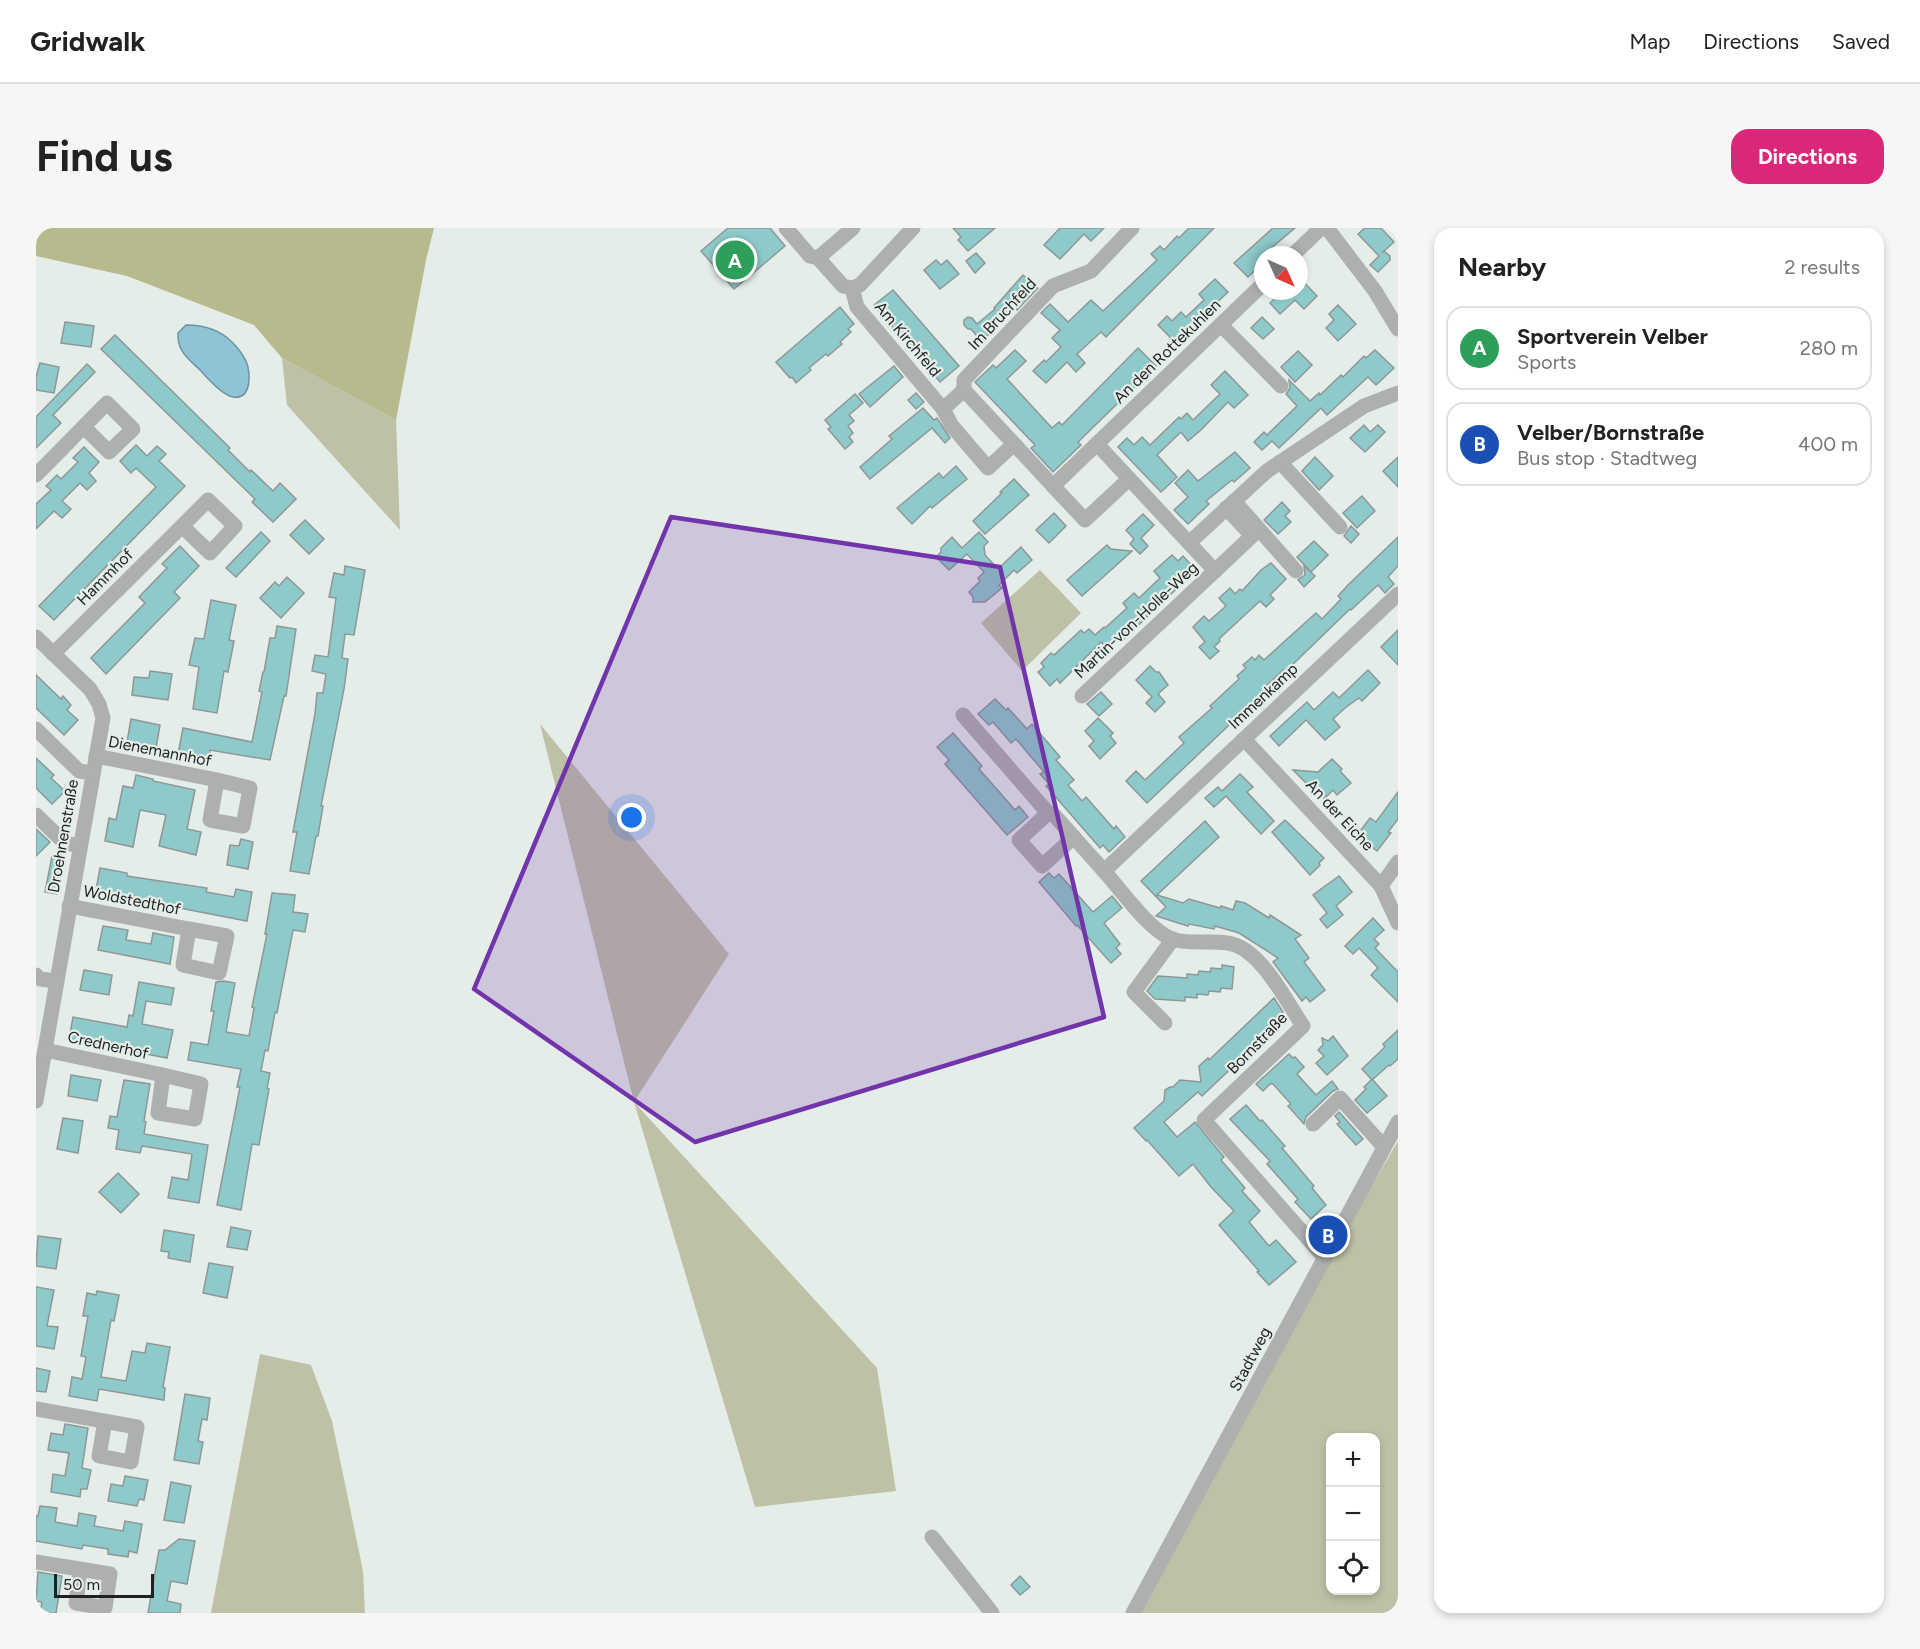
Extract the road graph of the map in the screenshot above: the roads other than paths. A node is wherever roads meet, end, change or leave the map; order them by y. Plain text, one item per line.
1 (786, 228) edge
2 (853, 228) edge
3 (914, 228) edge
4 (1132, 228) edge
5 (1321, 228) edge
6 (1327, 228) edge
7 (1302, 246) edge
8 (818, 258) junction
9 (852, 288) junction
10 (1254, 293) edge
11 (1221, 325) junction
12 (1398, 329) edge
13 (1281, 386) dead end
14 (963, 390) junction
15 (1398, 393) edge
16 (943, 409) junction
17 (84, 427) dead end
18 (1014, 444) junction
19 (1097, 444) junction
20 (1280, 462) junction
21 (36, 475) edge
22 (1129, 478) junction
23 (1053, 486) junction
24 (1230, 505) junction
25 (182, 526) dead end
26 (1340, 527) dead end
27 (1189, 543) junction
28 (1215, 571) junction
29 (1296, 571) dead end
30 (1398, 594) edge
31 (36, 637) edge
32 (53, 654) junction
33 (1082, 696) dead end
34 (963, 715) dead end
35 (36, 729) edge
36 (1244, 739) junction
37 (96, 756) junction
38 (93, 773) junction
39 (217, 780) dead end
40 (1048, 813) junction
41 (36, 815) edge
42 (1074, 837) junction
43 (80, 846) junction
44 (1398, 862) edge
45 (1104, 871) junction
46 (1381, 886) junction
47 (69, 906) junction
48 (1398, 923) edge
49 (189, 929) dead end
50 (1173, 939) junction
51 (36, 975) edge
52 (57, 981) junction
53 (1165, 1023) dead end
54 (45, 1050) junction
55 (163, 1076) dead end
56 (36, 1101) edge
57 (1398, 1122) edge
58 (1313, 1124) dead end
59 (1384, 1147) junction
60 (1325, 1258) junction
61 (36, 1409) edge
62 (105, 1421) dead end
63 (932, 1537) dead end
64 (36, 1562) edge
65 (80, 1570) dead end
66 (1138, 1611) edge
67 (992, 1613) edge

1 - 8 street
2 - 8 street
3 - 9 street
4 - 14 street, Im Bruchfeld
5 - 7 street
6 - 12 street
8 - 9 street
9 - 16 street, Am Kirchfeld
10 - 11 street, An den Rottekuhlen
11 - 13 street
11 - 19 street, An den Rottekuhlen
14 - 16 street
14 - 18 street
15 - 20 street, Martin-von-Holle-Weg
16 - 18 street, Am Kirchfeld
17 - 21 street
18 - 23 street
19 - 22 street
19 - 23 street
20 - 24 street, Martin-von-Holle-Weg
20 - 26 street
22 - 23 street
22 - 27 street
24 - 27 street, Martin-von-Holle-Weg
24 - 28 street, Martin-von-Holle-Weg
24 - 29 street
25 - 32 street, Hammhof
27 - 28 street, Martin-von-Holle-Weg
28 - 33 street, Martin-von-Holle-Weg
30 - 36 street, Immenkamp
31 - 32 street, Droehnenstraße
32 - 37 street, Droehnenstraße
34 - 40 street, Bornstraße
35 - 38 street
36 - 45 street, Immenkamp
36 - 46 street, An der Eiche
37 - 38 street, Droehnenstraße
37 - 39 street, Dienemannhof
38 - 43 street, Droehnenstraße
40 - 42 street, Bornstraße
40 - 42 street
41 - 43 street
42 - 45 street, Bornstraße
43 - 47 street, Droehnenstraße
44 - 46 street
45 - 50 street, Bornstraße
46 - 48 street, An der Eiche
47 - 49 street, Woldstedthof
47 - 52 street, Droehnenstraße
50 - 53 street
50 - 60 street, Bornstraße
51 - 52 street
52 - 54 street, Droehnenstraße
54 - 55 street, Crednerhof
54 - 56 street, Droehnenstraße
57 - 59 street, Stadtweg
58 - 59 street
59 - 60 street, Stadtweg
60 - 66 street, Stadtweg
61 - 62 street
63 - 67 street
64 - 65 street

